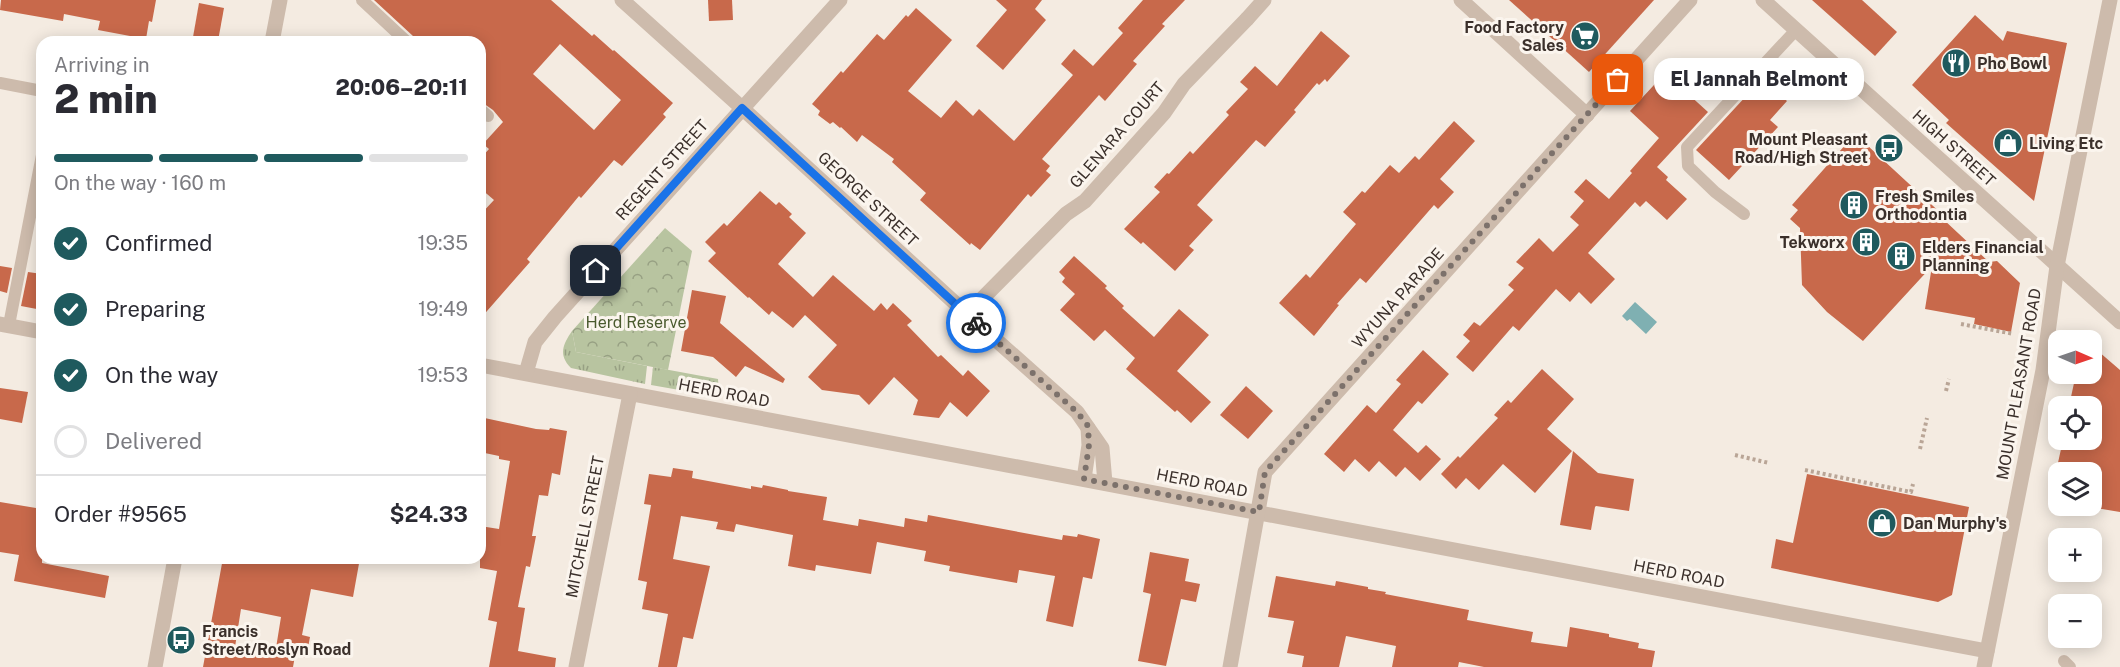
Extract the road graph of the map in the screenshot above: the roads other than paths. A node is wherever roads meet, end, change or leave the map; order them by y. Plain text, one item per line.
1 (280, 0) edge
2 (362, 0) edge
3 (622, 0) edge
4 (840, 0) edge
5 (1264, 0) edge
6 (1461, 0) edge
7 (1690, 0) edge
8 (1763, 0) edge
9 (2110, 0) edge
10 (1796, 30) junction
11 (273, 36) edge
12 (401, 36) edge
13 (0, 83) edge
14 (36, 90) edge
15 (742, 108) junction
16 (1587, 115) junction
17 (36, 182) edge
18 (1744, 214) dead end
19 (2057, 266) junction
20 (967, 314) junction
21 (2120, 322) edge
22 (4, 324) edge
23 (36, 331) edge
24 (486, 366) edge
25 (526, 373) junction
26 (630, 394) junction
27 (1088, 426) junction
28 (1084, 479) junction
29 (1105, 483) junction
30 (1259, 512) junction
31 (174, 564) edge
32 (1987, 651) junction
33 (155, 667) edge
34 (576, 667) edge
35 (1230, 667) edge
36 (1984, 667) edge

1 - 11 street
2 - 12 lane
3 - 15 street, GEORGE STREET
4 - 15 street, REGENT STREET
5 - 20 street, GLENARA COURT
6 - 16 street
7 - 16 street, WYUNA PARADE
8 - 10 street, HIGH STREET
9 - 19 street, MOUNT PLEASANT ROAD
10 - 18 lane
10 - 19 street, HIGH STREET
13 - 14 lane
15 - 20 street, GEORGE STREET
15 - 25 street, REGENT STREET
16 - 30 street, WYUNA PARADE
17 - 22 lane
19 - 21 street, HIGH STREET
19 - 32 street, MOUNT PLEASANT ROAD
20 - 27 street, GEORGE STREET
22 - 23 street
24 - 25 street, HERD ROAD
25 - 26 street, HERD ROAD
26 - 28 street, HERD ROAD
26 - 34 street, MITCHELL STREET
27 - 28 street
27 - 29 street, GEORGE STREET
28 - 29 street, HERD ROAD
29 - 30 street, HERD ROAD
30 - 32 street, HERD ROAD
30 - 35 street, WYUNA PARADE
31 - 33 street
32 - 36 street, MOUNT PLEASANT ROAD

